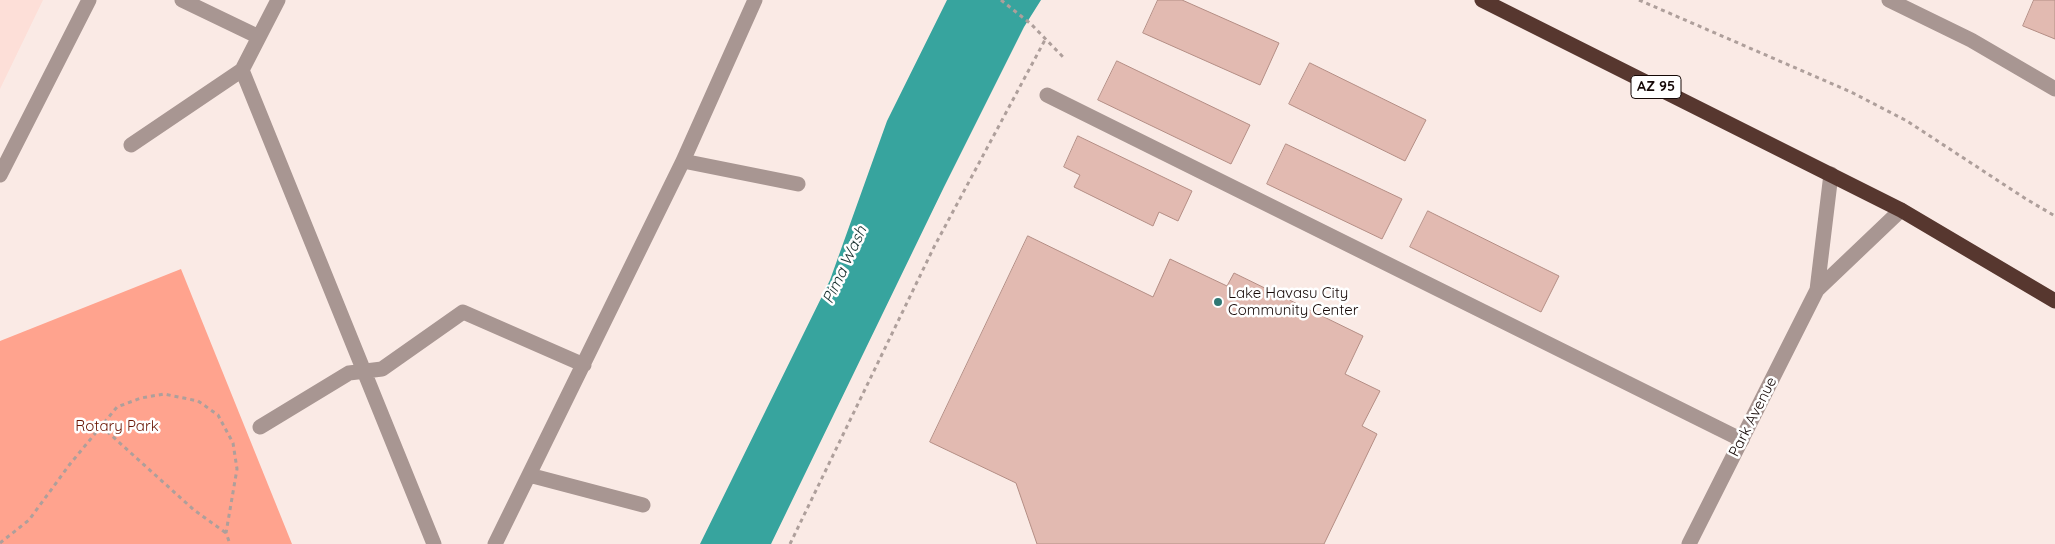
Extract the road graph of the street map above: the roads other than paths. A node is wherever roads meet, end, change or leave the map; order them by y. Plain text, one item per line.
1 (89, 0) edge
2 (182, 0) edge
3 (278, 0) edge
4 (755, 0) edge
5 (1482, 0) edge
6 (1889, 0) edge
7 (259, 37) junction
8 (242, 70) junction
9 (2055, 89) edge
10 (1047, 95) dead end
11 (131, 145) dead end
12 (683, 160) junction
13 (1831, 174) junction
14 (0, 175) edge
15 (798, 184) dead end
16 (1900, 210) junction
17 (1817, 290) junction
18 (2055, 301) edge
19 (584, 365) junction
20 (364, 372) junction
21 (260, 427) dead end
22 (1742, 440) junction
23 (529, 475) junction
24 (642, 505) dead end
25 (434, 544) edge
26 (495, 544) edge
27 (1689, 544) edge

1 - 14 street
2 - 7 street
3 - 7 street
4 - 12 street
5 - 13 highway, AZ 95
6 - 9 street
7 - 8 street
8 - 11 street
8 - 20 street
10 - 22 street
12 - 15 street
12 - 19 street
13 - 16 highway, AZ 95
13 - 17 street, Park Avenue
16 - 17 street, Park Avenue
16 - 18 highway, AZ 95
17 - 22 street, Park Avenue
19 - 20 street
19 - 23 street
20 - 21 street
20 - 25 street
22 - 27 street, Park Avenue
23 - 24 street
23 - 26 street

